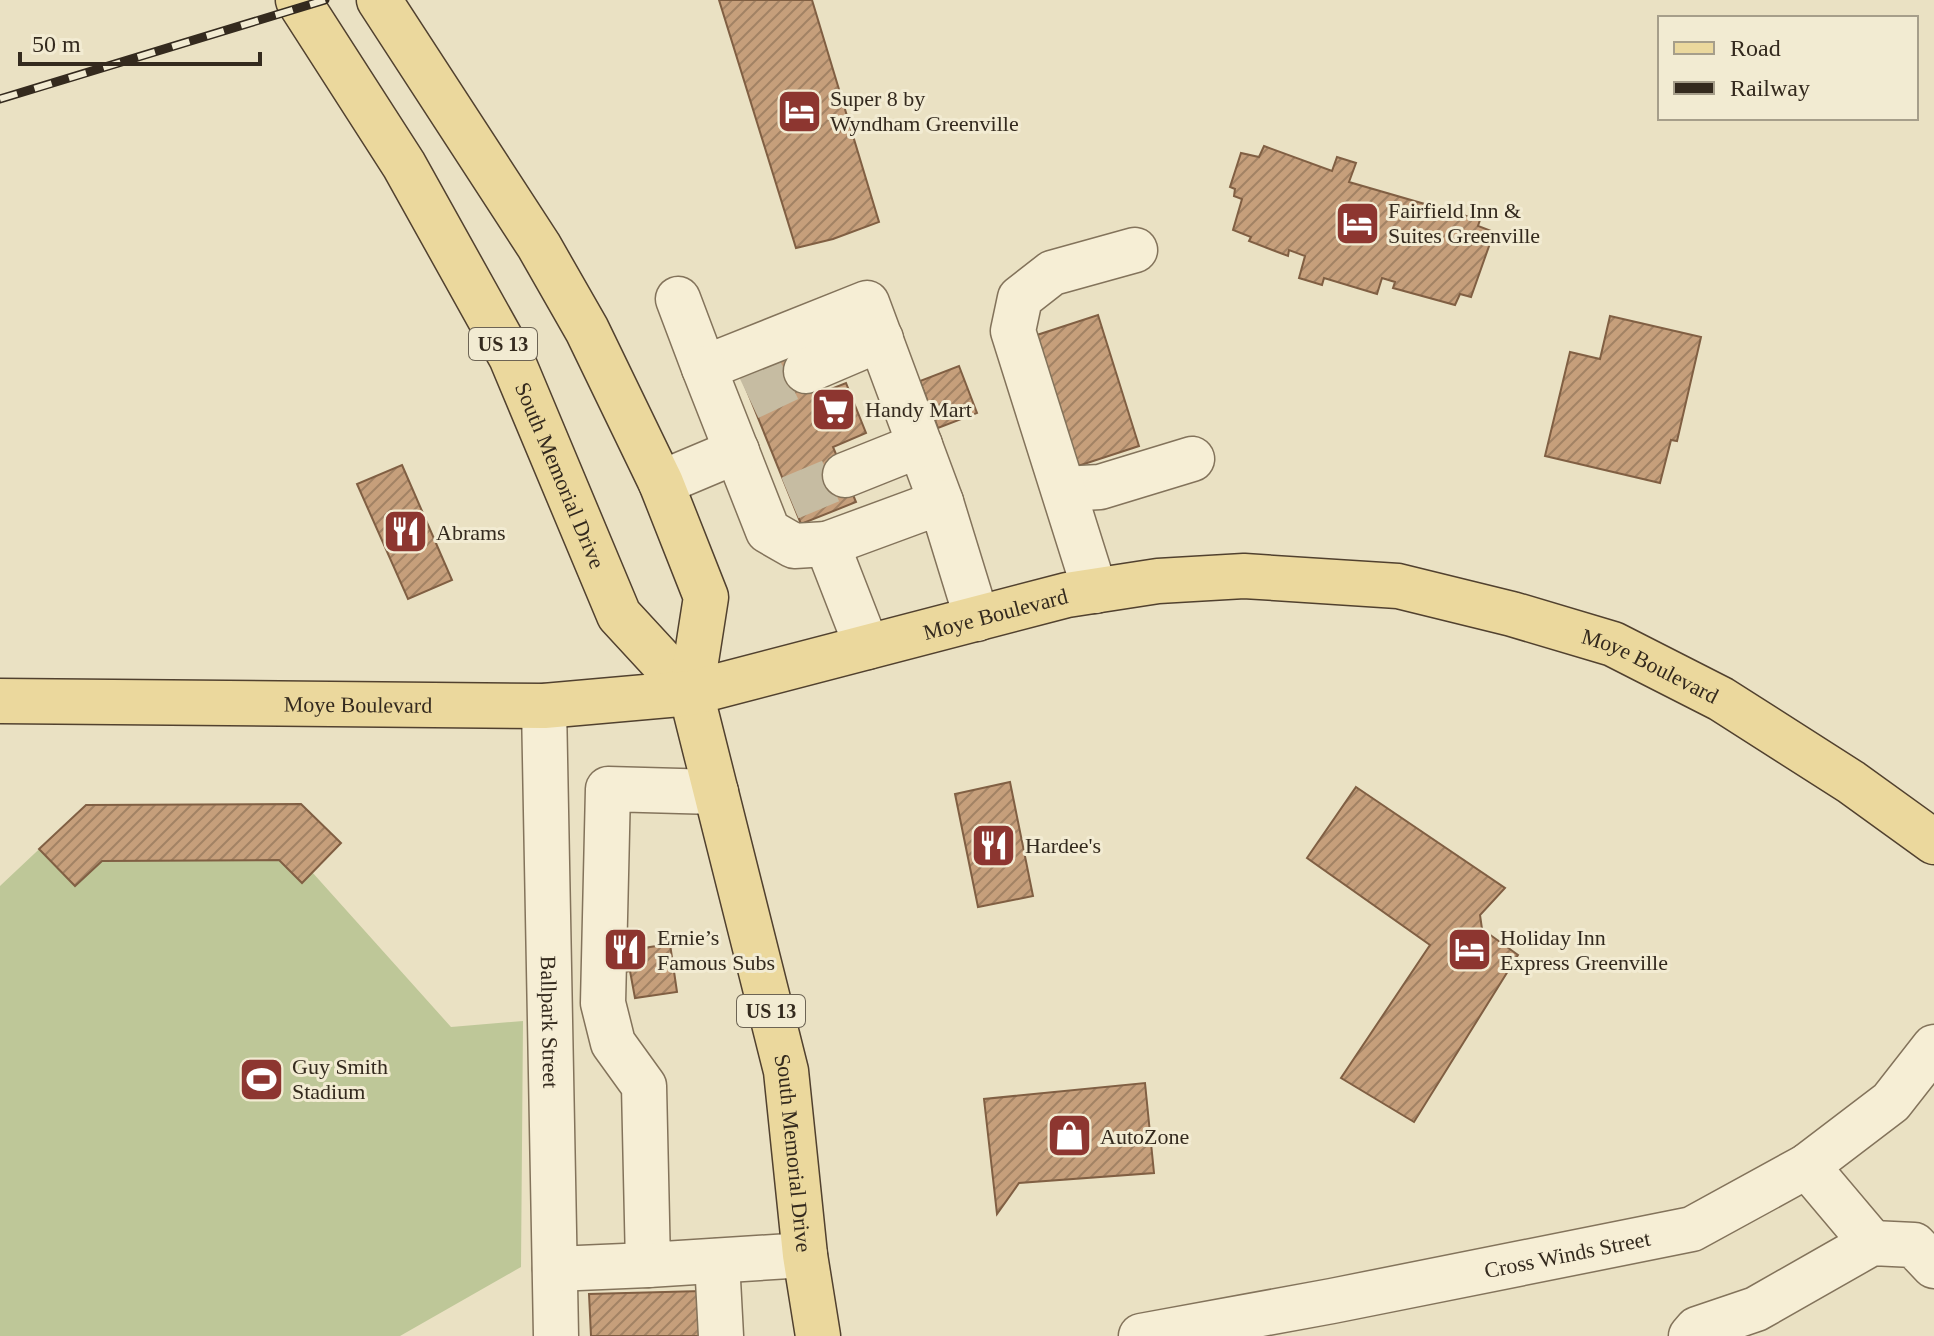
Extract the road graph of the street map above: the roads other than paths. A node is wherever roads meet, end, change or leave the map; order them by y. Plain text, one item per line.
1 (298, 0) edge
2 (379, 0) edge
3 (1135, 250) dead end
4 (678, 299) dead end
5 (881, 339) junction
6 (704, 368) junction
7 (806, 371) tunnel mouth
8 (920, 445) junction
9 (737, 451) junction
10 (1192, 459) dead end
11 (845, 475) tunnel mouth
12 (661, 483) junction
13 (1064, 489) junction
14 (941, 502) junction
15 (827, 544) junction
16 (1095, 591) junction
17 (977, 619) junction
18 (867, 647) junction
19 (691, 693) junction
20 (0, 701) edge
21 (544, 706) junction
22 (545, 778) junction
23 (608, 789) junction
24 (716, 792) junction
25 (1934, 842) edge
26 (1934, 1047) edge
27 (1807, 1166) junction
28 (1872, 1243) junction
29 (805, 1255) junction
30 (717, 1261) junction
31 (648, 1265) junction
32 (1934, 1266) edge
33 (555, 1269) junction
34 (1759, 1322) edge
35 (556, 1336) edge
36 (721, 1336) edge
37 (818, 1336) edge
38 (1141, 1336) edge
39 (1691, 1336) edge

1 - 19 main road, South Memorial Drive / US 13
2 - 12 main road, South Memorial Drive / US 13
3 - 13 street
4 - 6 street
5 - 6 street
5 - 7 street
5 - 8 street
6 - 9 street
8 - 11 street
8 - 14 street
9 - 12 street
9 - 15 street
10 - 13 street
12 - 19 main road, South Memorial Drive / US 13
13 - 16 street
14 - 15 street
14 - 17 street
15 - 18 street
16 - 17 main road, Moye Boulevard
16 - 25 main road, Moye Boulevard
17 - 18 main road, Moye Boulevard
18 - 19 main road, Moye Boulevard
19 - 21 main road, Moye Boulevard
19 - 24 main road, South Memorial Drive / US 13
20 - 21 main road, Moye Boulevard
21 - 22 street, Ballpark Street
22 - 23 street
22 - 33 street, Ballpark Street
23 - 24 street
23 - 31 street
24 - 29 main road, South Memorial Drive / US 13
26 - 27 street, Cross Winds Street
27 - 28 street
27 - 38 street, Cross Winds Street
28 - 32 street
28 - 34 street
29 - 30 street
29 - 37 main road, South Memorial Drive / US 13
30 - 31 street
30 - 36 street
31 - 33 street
33 - 35 street, Ballpark Street
34 - 39 street

